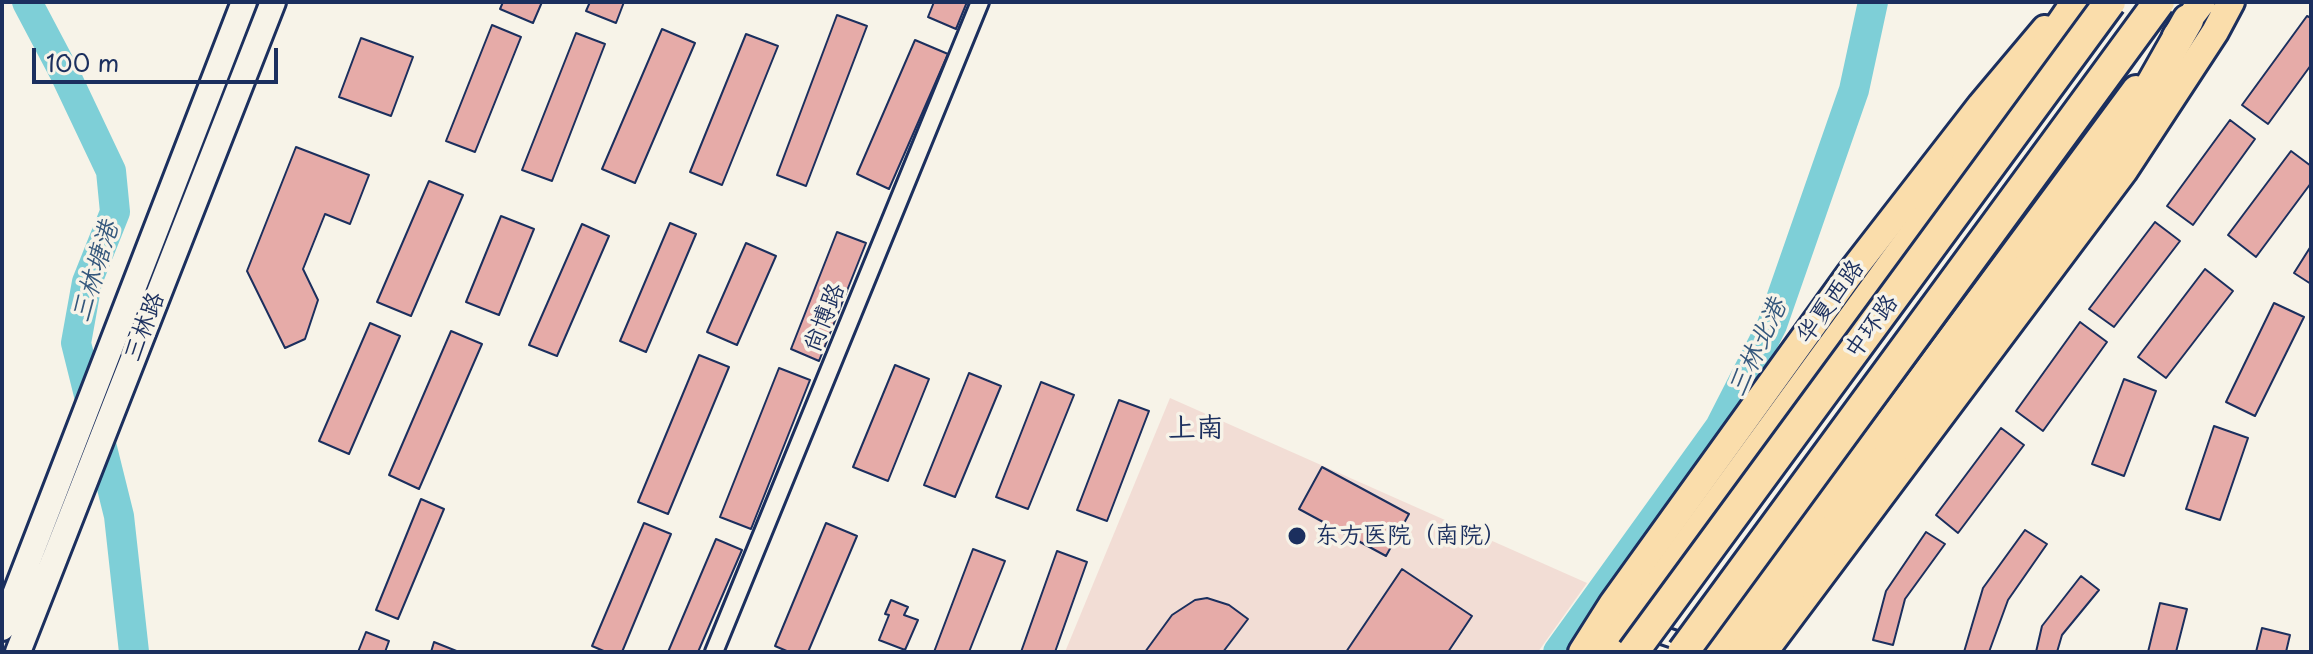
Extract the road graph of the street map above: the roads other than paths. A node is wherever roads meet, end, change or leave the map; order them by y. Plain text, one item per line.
1 (244, 2) edge
2 (273, 2) edge
3 (980, 2) edge
4 (2067, 2) edge
5 (2077, 2) edge
6 (2102, 2) edge
7 (2110, 2) edge
8 (2159, 2) edge
9 (2231, 2) edge
10 (2195, 11) edge
11 (2, 628) edge
12 (1637, 640) edge
13 (1593, 650) edge
14 (18, 652) edge
15 (714, 652) edge
16 (1623, 652) edge
17 (1683, 652) edge
18 (1710, 652) edge
19 (1719, 652) edge
20 (1744, 652) edge
21 (1764, 652) edge

1 - 11 main road, 三林路
2 - 14 main road, 三林路
3 - 15 street, 尚博路
4 - 13 main road, 华夏西路
5 - 13 highway
6 - 12 main road, 华夏西路
7 - 12 highway, 中环路, bridge
8 - 17 highway, 中环路, bridge
9 - 21 main road
10 - 19 main road
10 - 20 highway
12 - 16 main road, 华夏西路
12 - 18 street

